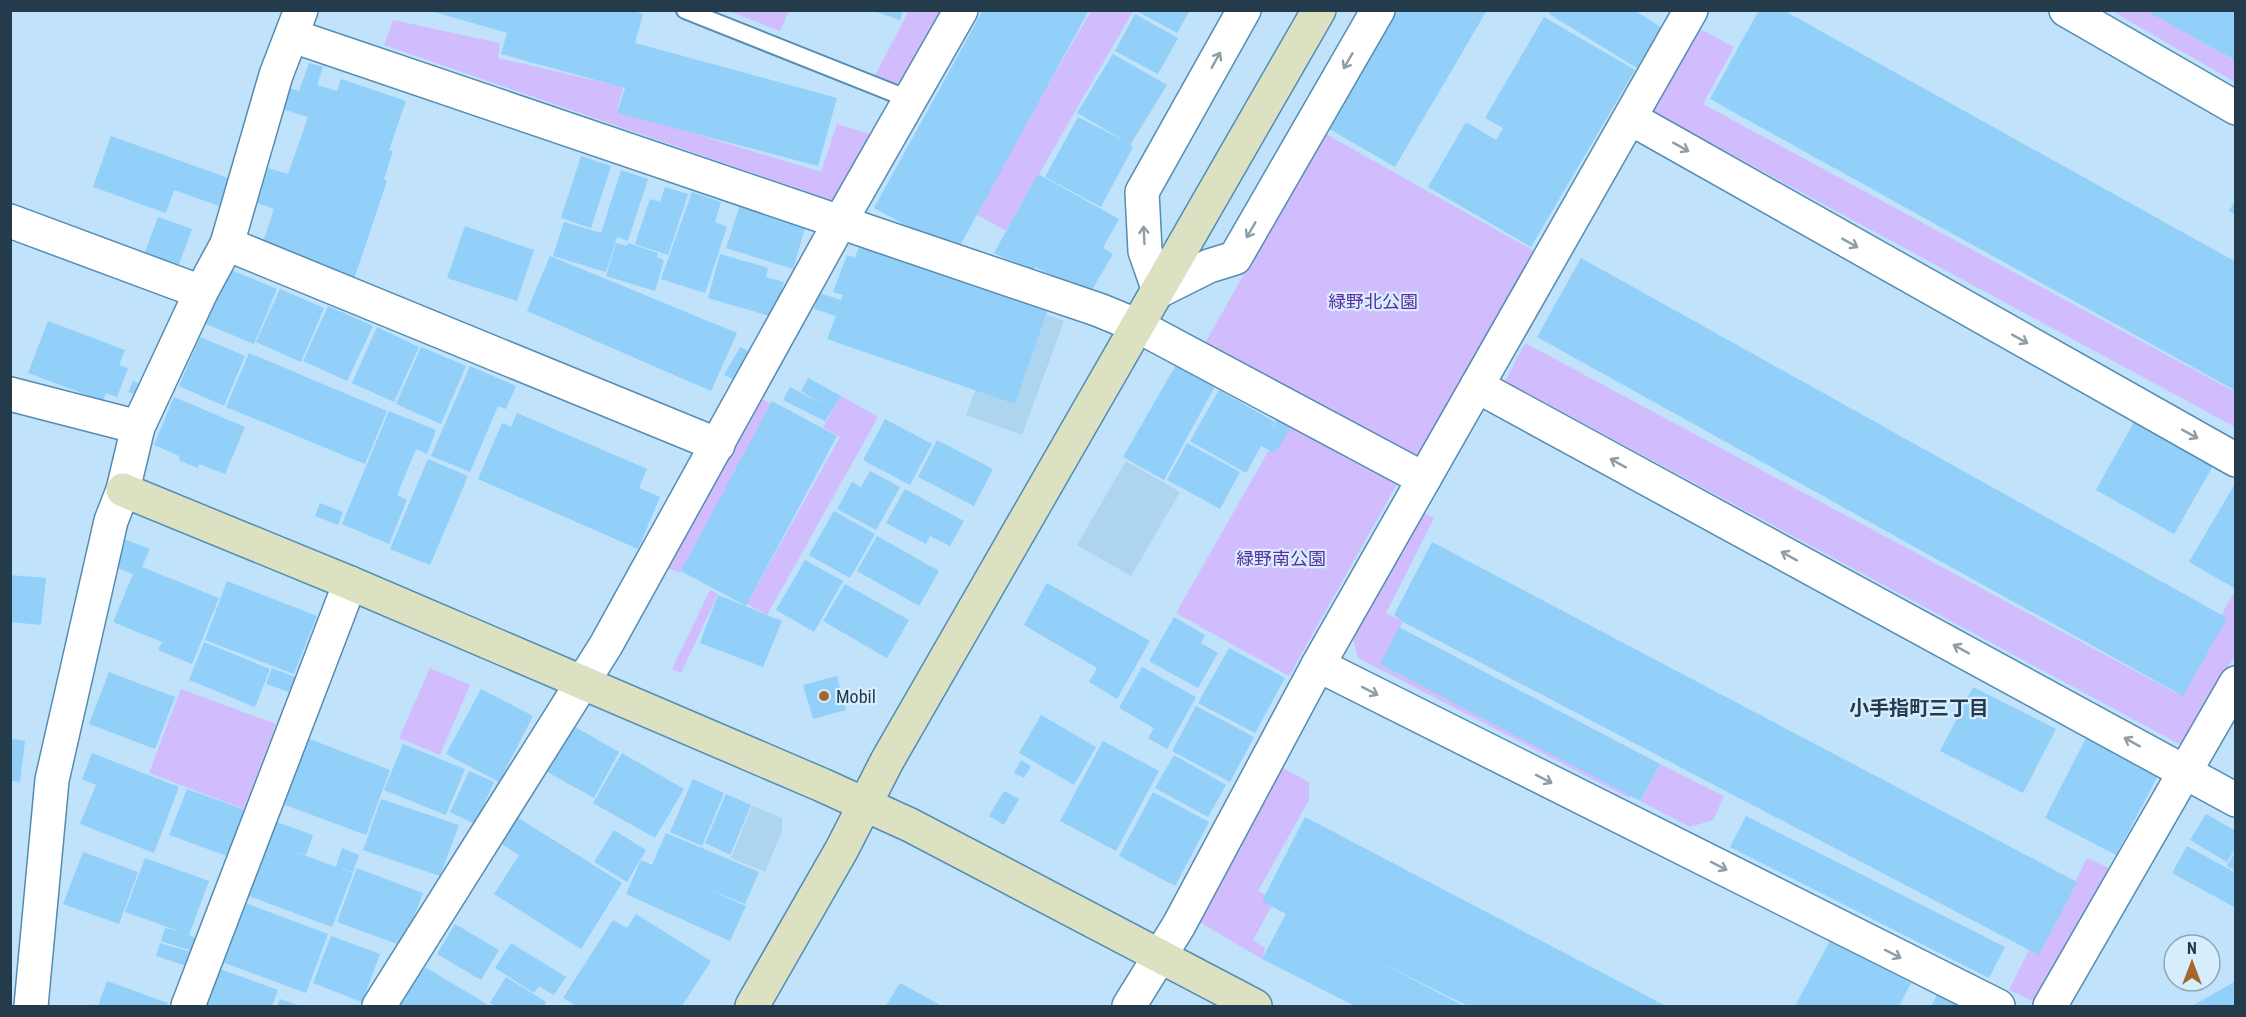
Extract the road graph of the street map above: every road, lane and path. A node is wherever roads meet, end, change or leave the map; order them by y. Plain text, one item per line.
1 (685, 10) edge
2 (961, 10) edge
3 (1244, 10) edge
4 (1319, 10) edge
5 (1378, 10) edge
6 (1691, 10) edge
7 (2072, 12) edge
8 (297, 23) edge
9 (911, 99) junction
10 (2235, 108) edge
11 (1630, 118) junction
12 (10, 222) edge
13 (840, 222) junction
14 (227, 244) junction
15 (1160, 291) junction
16 (201, 292) junction
17 (1138, 326) junction
18 (1477, 386) junction
19 (10, 394) edge
20 (138, 427) junction
21 (718, 445) junction
22 (2235, 460) edge
23 (1424, 479) junction
24 (123, 490) junction
25 (350, 583) junction
26 (1318, 665) junction
27 (584, 683) junction
28 (2235, 683) edge
29 (2183, 770) junction
30 (2235, 800) edge
31 (865, 805) junction
32 (1160, 957) junction
33 (31, 1006) edge
34 (188, 1006) edge
35 (379, 1006) edge
36 (752, 1006) edge
37 (1130, 1006) edge
38 (1255, 1006) edge
39 (1998, 1006) edge
40 (2050, 1006) edge

1 - 9 lane
2 - 9 street
15 -> 3 street
4 - 15 street
5 -> 15 street
6 - 11 street
7 - 10 street
8 - 13 street
8 - 14 street
9 - 13 street
11 - 18 street
11 -> 22 street
12 - 16 street
13 - 17 street
13 - 21 street
14 - 16 street
14 - 21 street
15 - 17 street
16 - 20 street
17 - 23 street
17 - 31 street
18 - 23 street
29 -> 18 street
19 - 20 street
20 - 24 street
21 - 27 street
23 - 26 street
24 - 25 street
24 - 33 street
25 - 27 street
25 - 34 street
26 - 32 street
26 -> 39 street
27 - 31 street
27 - 35 street
28 - 29 street
29 - 30 street
29 - 40 street
31 - 32 street
31 - 36 street
32 - 37 street
32 - 38 street

